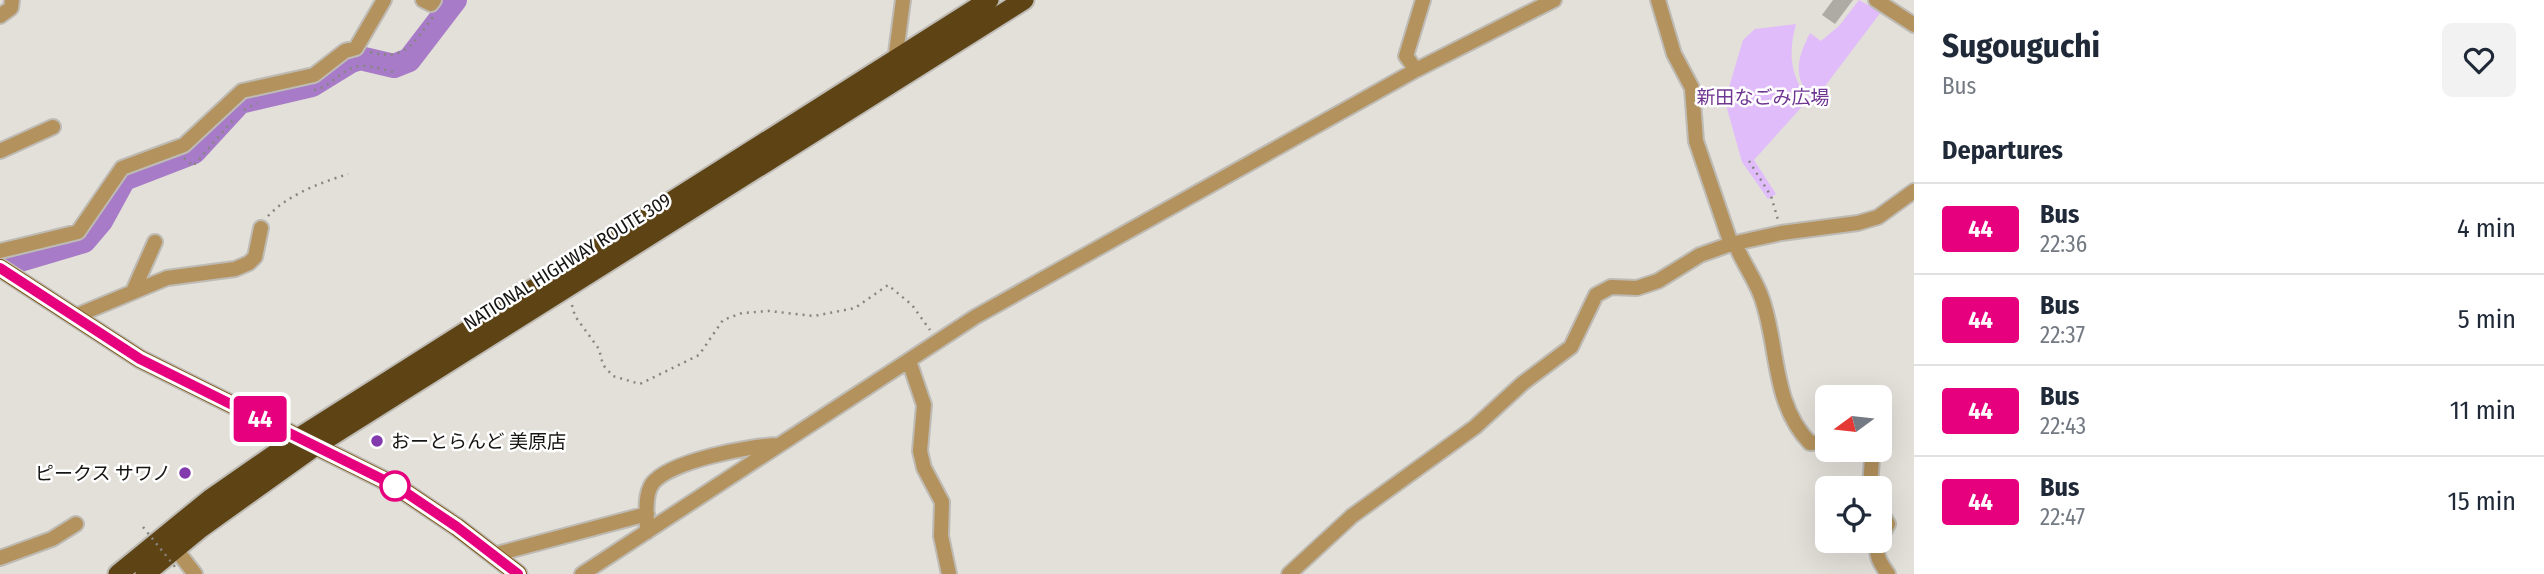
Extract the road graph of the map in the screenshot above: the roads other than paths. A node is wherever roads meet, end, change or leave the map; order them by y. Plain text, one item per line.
1 (12, 0) edge
2 (384, 0) edge
3 (423, 0) edge
4 (903, 0) edge
5 (989, 0) edge
6 (1024, 0) edge
7 (1423, 0) edge
8 (1554, 0) edge
9 (1658, 0) edge
10 (1876, 0) edge
11 (437, 5) edge
12 (0, 16) edge
13 (1914, 25) edge
14 (899, 68) junction
15 (1416, 70) junction
16 (53, 127) dead end
17 (0, 151) edge
18 (1914, 191) edge
19 (261, 228) road end
20 (155, 242) dead end
21 (1733, 243) junction
22 (0, 251) edge
23 (4, 273) edge
24 (134, 289) junction
25 (73, 317) junction
26 (909, 361) junction
27 (298, 438) junction
28 (1815, 443) edge
29 (317, 445) junction
30 (780, 445) junction
31 (648, 514) junction
32 (76, 524) dead end
33 (647, 532) junction
34 (175, 548) junction
35 (1877, 553) edge
36 (493, 555) junction
37 (0, 558) edge
38 (118, 574) edge
39 (145, 574) edge
40 (195, 574) edge
41 (518, 574) edge
42 (582, 574) edge
43 (949, 574) edge
44 (1289, 574) edge
45 (1888, 574) edge

1 - 12 street
2 - 22 street
3 - 11 street
4 - 14 street
5 - 14 highway, NATIONAL HIGHWAY ROUTE 309
6 - 14 highway, NATIONAL HIGHWAY ROUTE 309
7 - 15 street
8 - 15 street
9 - 21 street
10 - 13 street
14 - 27 highway, NATIONAL HIGHWAY ROUTE 309
14 - 29 highway, NATIONAL HIGHWAY ROUTE 309
15 - 26 street
16 - 17 street
18 - 21 street
19 - 24 street
20 - 24 street
21 - 28 street
21 - 44 street
23 - 25 main road
24 - 25 street
25 - 27 main road
26 - 30 street
26 - 43 street
27 - 29 main road
27 - 38 highway, NATIONAL HIGHWAY ROUTE 309
29 - 34 highway, NATIONAL HIGHWAY ROUTE 309
29 - 36 main road
30 - 31 street
30 - 33 street
31 - 33 street
31 - 36 street
32 - 37 street
33 - 42 street
34 - 39 highway, NATIONAL HIGHWAY ROUTE 309
34 - 40 street
35 - 45 street
36 - 41 main road

